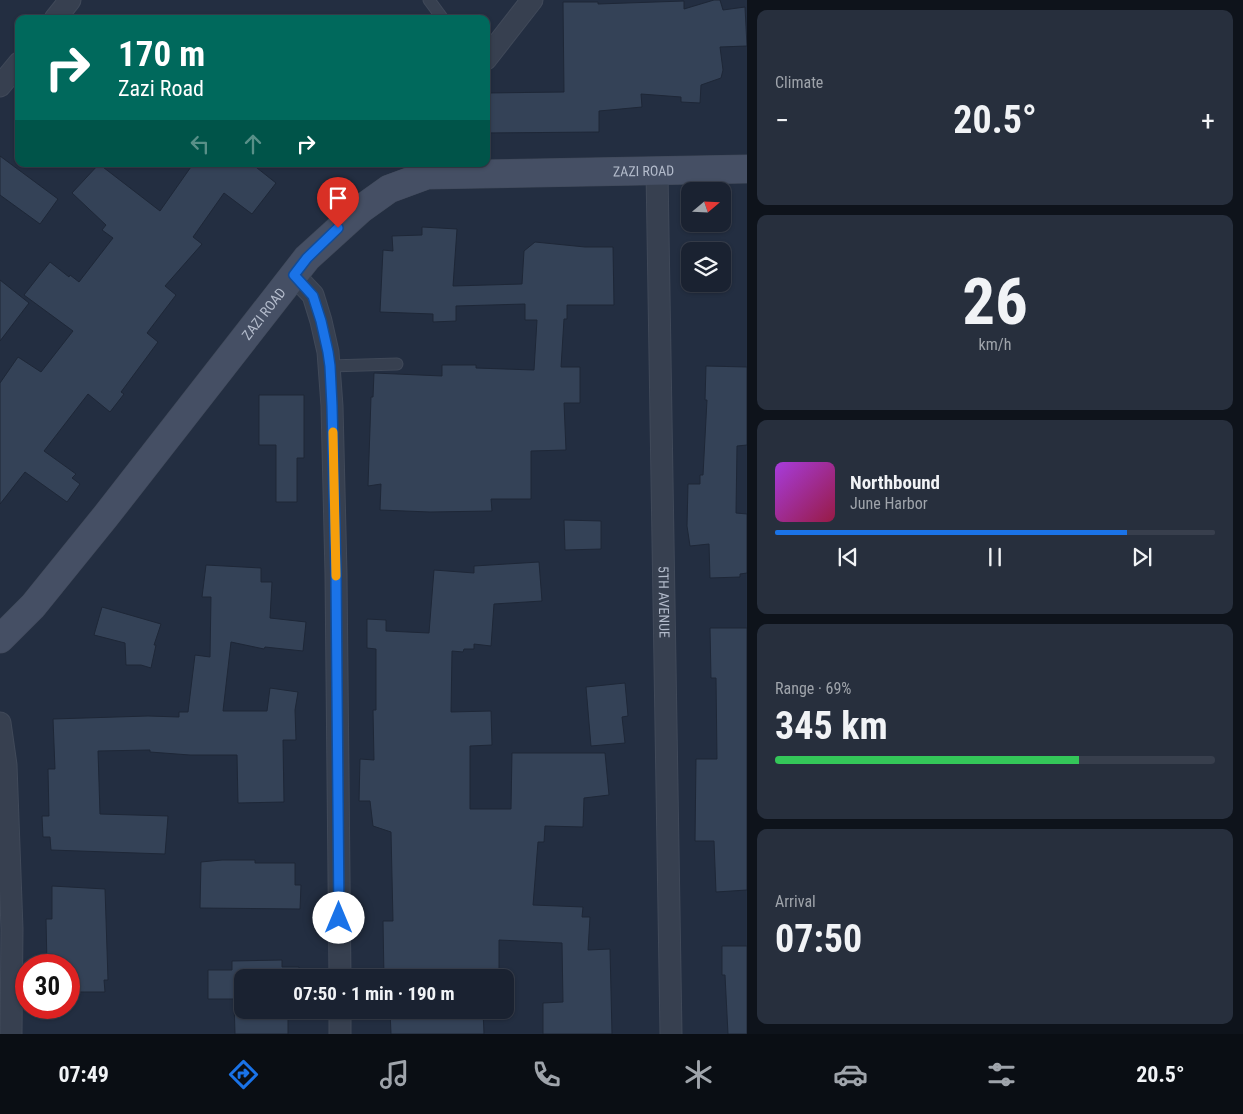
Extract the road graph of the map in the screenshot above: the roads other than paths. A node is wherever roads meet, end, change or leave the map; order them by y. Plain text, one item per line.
1 (70, 0) edge
2 (429, 0) edge
3 (532, 0) edge
4 (58, 15) edge
5 (440, 15) edge
6 (490, 54) edge
7 (15, 68) edge
8 (0, 86) edge
9 (747, 169) edge
10 (657, 171) junction
11 (412, 172) edge
12 (294, 275) junction
13 (397, 364) dead end
14 (330, 366) junction
15 (0, 639) edge
16 (0, 723) edge
17 (340, 969) edge
18 (340, 1019) edge
19 (11, 1034) edge
20 (340, 1034) edge
21 (671, 1034) edge

1 - 4 street
2 - 5 lane
3 - 6 street
7 - 8 street
9 - 10 street, ZAZI ROAD
10 - 11 street, ZAZI ROAD
10 - 21 street, 5TH AVENUE
11 - 12 street, ZAZI ROAD
12 - 14 street
12 - 15 street, ZAZI ROAD
13 - 14 lane
14 - 17 street
16 - 19 street
18 - 20 street

